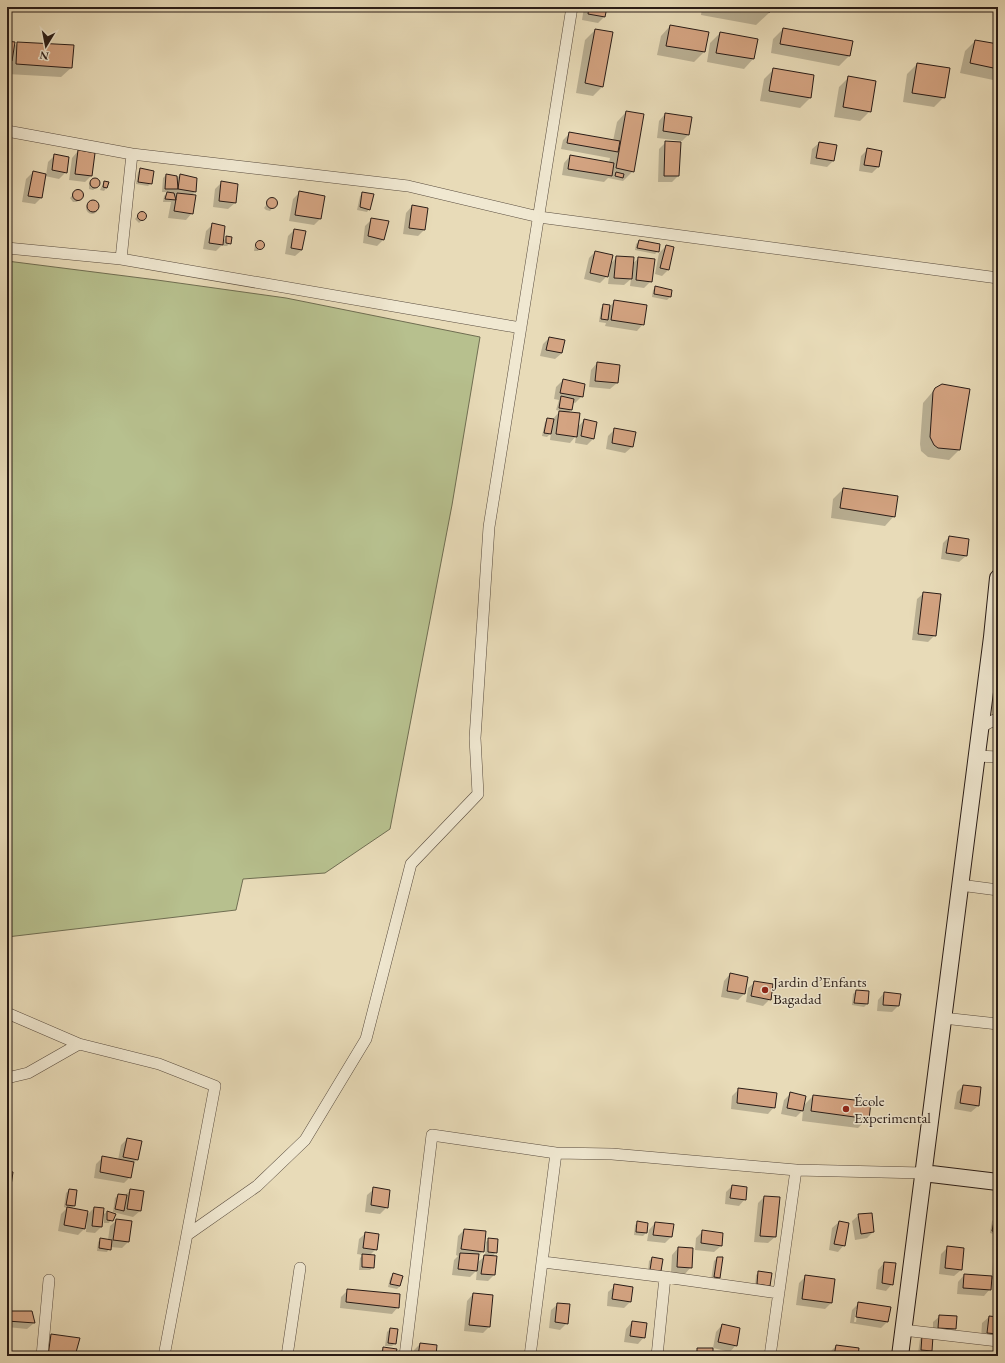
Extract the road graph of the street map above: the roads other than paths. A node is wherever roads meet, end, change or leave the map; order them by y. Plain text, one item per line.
1 (572, 7) edge
2 (7, 131) edge
3 (132, 154) junction
4 (539, 217) junction
5 (7, 248) edge
6 (121, 258) junction
7 (998, 278) edge
8 (521, 328) junction
9 (998, 579) edge
10 (998, 718) edge
11 (981, 727) junction
12 (977, 756) junction
13 (998, 757) edge
14 (960, 885) junction
15 (998, 890) edge
16 (7, 1013) edge
17 (943, 1018) junction
18 (998, 1024) edge
19 (79, 1044) junction
20 (7, 1078) edge
21 (556, 1153) junction
22 (796, 1170) junction
23 (923, 1173) junction
24 (998, 1182) edge
25 (187, 1235) junction
26 (543, 1262) junction
27 (300, 1268) dead end
28 (665, 1277) junction
29 (49, 1280) dead end
30 (779, 1293) junction
31 (903, 1330) junction
32 (998, 1341) edge
33 (42, 1356) edge
34 (164, 1356) edge
35 (287, 1356) edge
36 (405, 1356) edge
37 (530, 1356) edge
38 (657, 1356) edge
39 (770, 1356) edge
40 (900, 1356) edge

1 - 4 street
2 - 3 street
3 - 4 street
3 - 6 street
4 - 7 street
4 - 8 street
5 - 6 street
6 - 8 street
8 - 25 street
9 - 11 street
10 - 11 street
11 - 12 street
12 - 13 street
12 - 14 street
14 - 15 street
14 - 17 street
16 - 19 street
17 - 18 street
17 - 23 street
19 - 20 street
19 - 25 street
21 - 22 street
21 - 26 street
21 - 36 street
22 - 23 street
22 - 30 street
23 - 24 street
23 - 31 street
25 - 34 street
26 - 28 street
26 - 37 street
27 - 35 street
28 - 30 street
28 - 38 street
29 - 33 street
30 - 39 street
31 - 32 street
31 - 40 street

